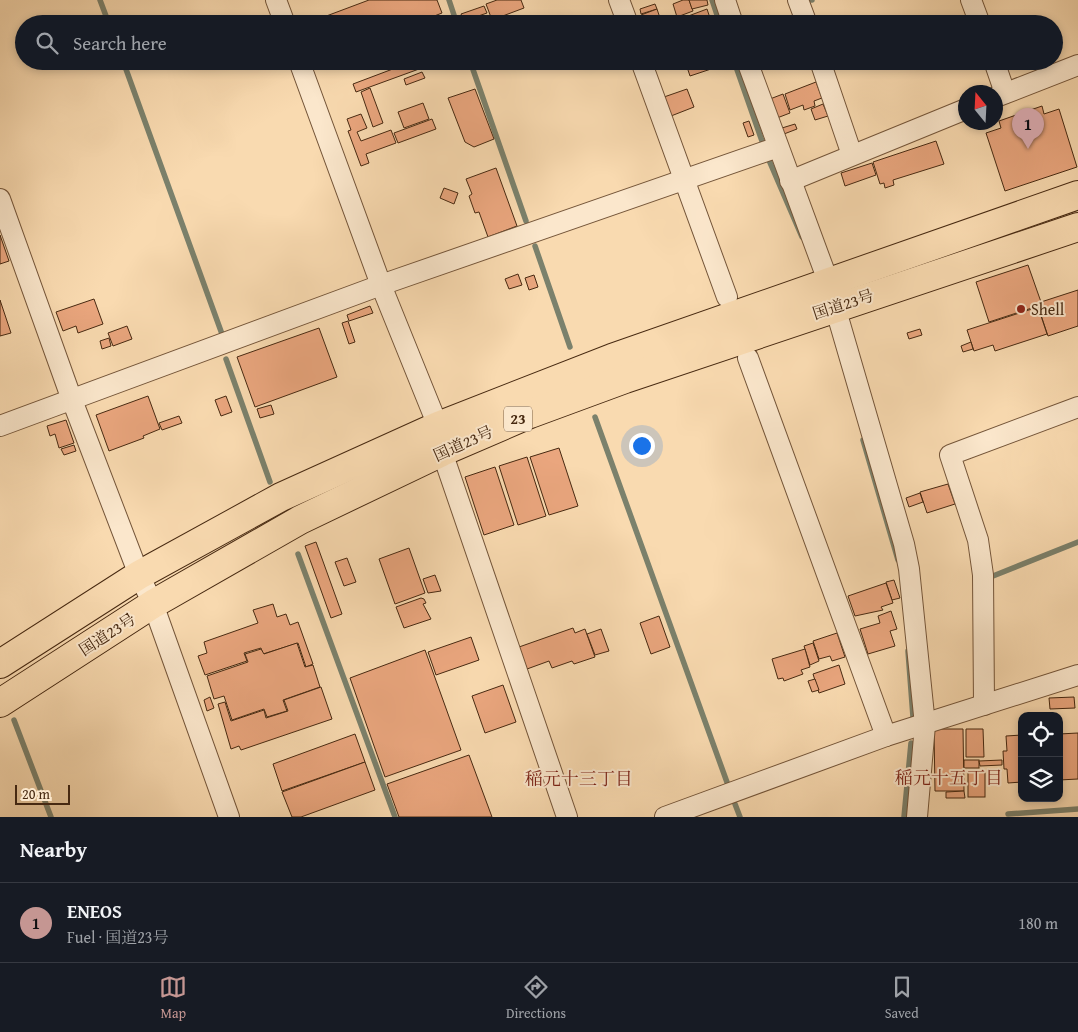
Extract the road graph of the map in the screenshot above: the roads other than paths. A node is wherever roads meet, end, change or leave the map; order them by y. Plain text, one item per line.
1 (276, 0) edge
2 (619, 0) edge
3 (725, 0) edge
4 (798, 0) edge
5 (971, 0) edge
6 (282, 15) edge
7 (625, 15) edge
8 (731, 15) edge
9 (804, 15) edge
10 (977, 15) edge
11 (1078, 65) edge
12 (302, 70) edge
13 (644, 70) edge
14 (750, 70) edge
15 (823, 70) edge
16 (996, 70) edge
17 (998, 85) edge
18 (1003, 94) edge
19 (958, 112) edge
20 (778, 147) junction
21 (852, 155) junction
22 (683, 179) junction
23 (790, 180) junction
24 (1078, 195) edge
25 (0, 199) edge
26 (1078, 227) edge
27 (828, 281) junction
28 (381, 284) junction
29 (727, 297) dead end
30 (835, 307) junction
31 (748, 358) dead end
32 (72, 400) junction
33 (1078, 406) edge
34 (0, 426) edge
35 (438, 426) junction
36 (442, 452) junction
37 (139, 575) junction
38 (153, 604) junction
39 (0, 664) edge
40 (1078, 675) edge
41 (0, 703) edge
42 (984, 705) junction
43 (925, 724) junction
44 (886, 736) junction
45 (229, 817) edge
46 (567, 817) edge
47 (665, 817) edge
48 (917, 817) edge

1 - 6 street
2 - 7 street
3 - 8 street
4 - 9 street
5 - 10 street
11 - 18 street
12 - 28 street
13 - 22 street
14 - 20 street
15 - 21 street
16 - 17 street
19 - 21 street
20 - 22 street
20 - 23 street
21 - 23 street
22 - 28 street
22 - 29 street
23 - 27 street
24 - 27 highway, 国道23号 / 23
25 - 32 street
26 - 30 highway, 国道23号 / 23
27 - 35 highway, 国道23号 / 23
28 - 32 street
28 - 35 street
30 - 36 highway, 国道23号 / 23
30 - 43 street
31 - 44 street
32 - 34 street
32 - 37 street
33 - 42 street
35 - 37 highway, 国道23号 / 23
36 - 38 highway, 国道23号 / 23
36 - 46 street
37 - 38 street
37 - 39 highway, 国道23号 / 23
38 - 41 highway, 国道23号 / 23
38 - 45 street
40 - 42 street
42 - 43 street
43 - 44 street
43 - 48 street
44 - 47 street

